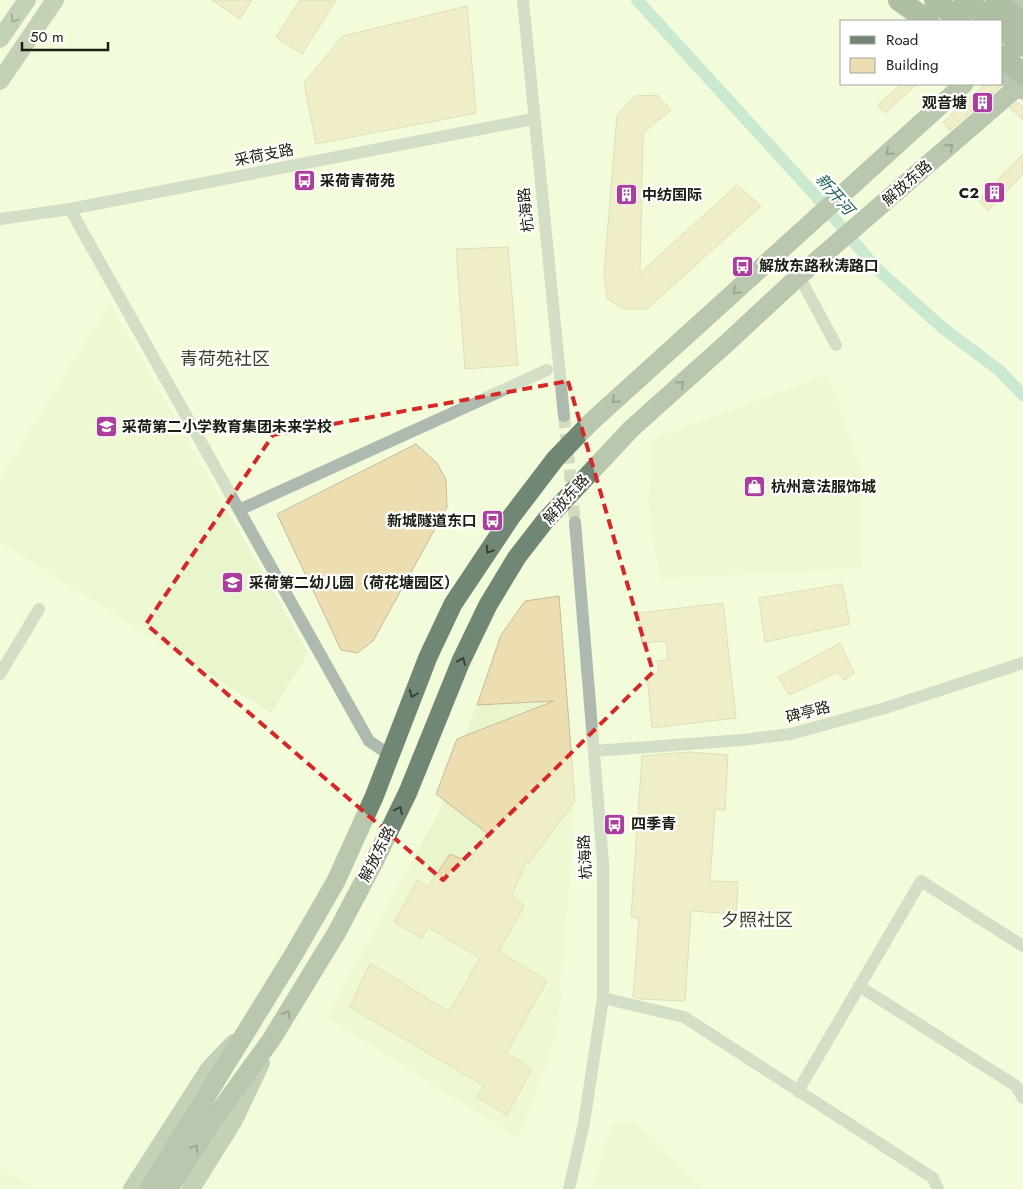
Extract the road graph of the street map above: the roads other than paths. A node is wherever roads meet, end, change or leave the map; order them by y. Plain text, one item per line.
1 (27, 0) edge
2 (55, 0) edge
3 (522, 0) edge
4 (899, 0) edge
5 (914, 0) edge
6 (935, 0) edge
7 (965, 0) edge
8 (996, 0) edge
9 (1013, 0) edge
10 (1023, 8) edge
11 (927, 20) edge
12 (939, 20) edge
13 (959, 20) edge
14 (991, 20) edge
15 (1023, 26) edge
16 (1003, 30) edge
17 (0, 39) edge
18 (1023, 46) edge
19 (1003, 47) edge
20 (1003, 57) edge
21 (1003, 73) edge
22 (0, 81) edge
23 (1022, 84) edge
24 (963, 85) edge
25 (533, 119) junction
26 (70, 209) junction
27 (0, 219) edge
28 (799, 276) junction
29 (836, 345) dead end
30 (547, 370) dead end
31 (564, 416) tunnel mouth
32 (239, 510) junction
33 (575, 522) tunnel mouth
34 (39, 608) dead end
35 (1023, 664) edge
36 (0, 674) edge
37 (594, 751) junction
38 (390, 755) junction
39 (1023, 946) edge
40 (859, 986) junction
41 (604, 998) junction
42 (250, 1026) junction
43 (271, 1040) junction
44 (798, 1091) junction
45 (1022, 1096) edge
46 (132, 1189) edge
47 (149, 1189) edge
48 (169, 1189) edge
49 (191, 1189) edge
50 (569, 1189) edge
51 (938, 1189) edge

1 -> 17 main road
2 - 22 main road
3 - 25 street, 杭海路
4 - 11 highway
5 - 12 main road
6 - 13 highway
7 - 14 highway
8 - 15 highway
9 - 10 main road
15 - 19 main road
16 - 18 highway
20 - 23 highway
21 - 23 highway
28 -> 23 main road, 解放东路
24 -> 38 main road, 解放东路
25 - 26 street, 采荷支路
25 - 31 street, 杭海路
26 - 27 street, 采荷支路
26 - 32 street
28 - 29 street
43 -> 28 main road, 解放东路
30 - 32 street
32 - 38 street
33 - 37 street, 杭海路
34 - 36 street
35 - 37 street, 碑亭路
37 - 41 street, 杭海路
38 - 42 main road, 解放东路
39 - 40 street
40 - 44 street
40 - 45 street
41 - 44 street
41 - 50 street, 杭海路
42 - 46 main road, 解放东路
42 - 47 main road, 解放东路
48 -> 43 main road, 解放东路
43 - 49 main road, 解放东路
44 - 51 street

